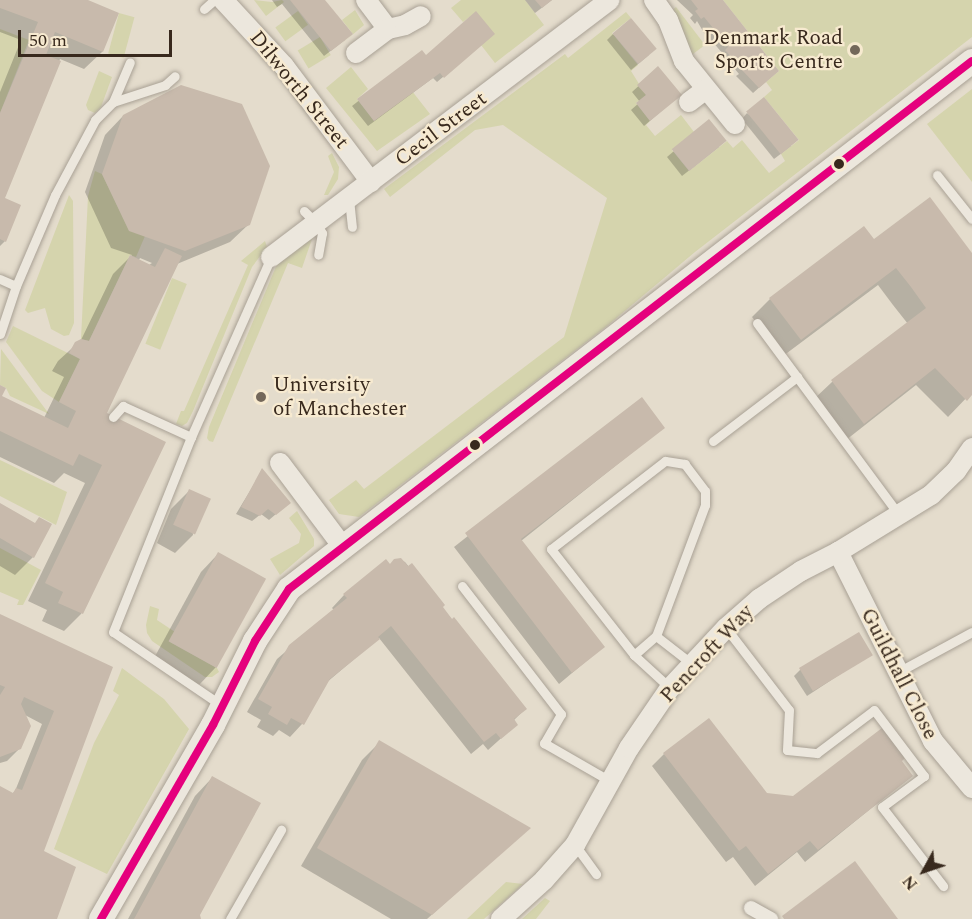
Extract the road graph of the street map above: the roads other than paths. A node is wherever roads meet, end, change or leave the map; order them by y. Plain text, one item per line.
1 (214, 0) edge
2 (224, 0) edge
3 (366, 0) edge
4 (609, 0) edge
5 (654, 0) edge
6 (204, 9) dead end
7 (421, 16) dead end
8 (388, 29) junction
9 (356, 53) dead end
10 (972, 61) edge
11 (129, 62) dead end
12 (175, 76) dead end
13 (706, 89) junction
14 (113, 102) junction
15 (689, 102) dead end
16 (735, 124) dead end
17 (937, 175) dead end
18 (371, 182) junction
19 (349, 199) junction
20 (310, 217) junction
21 (972, 219) edge
22 (352, 227) dead end
23 (318, 255) dead end
24 (271, 256) joint
25 (0, 279) edge
26 (16, 286) junction
27 (756, 323) dead end
28 (0, 334) edge
29 (797, 377) junction
30 (113, 417) dead end
31 (191, 437) junction
32 (713, 441) dead end
33 (972, 448) edge
34 (280, 463) dead end
35 (899, 515) junction
36 (343, 547) junction
37 (838, 552) junction
38 (462, 586) dead end
39 (726, 628) junction
40 (972, 632) edge
41 (656, 636) junction
42 (634, 655) junction
43 (692, 664) junction
44 (898, 672) junction
45 (670, 688) junction
46 (223, 706) junction
47 (610, 780) junction
48 (972, 788) edge
49 (281, 830) dead end
50 (574, 845) junction
51 (596, 874) dead end
52 (944, 886) dead end
53 (751, 908) dead end
54 (101, 919) edge
55 (230, 919) edge
56 (501, 919) edge
57 (771, 919) edge

1 - 6 lane
2 - 18 street, Dilworth Street
3 - 8 street
4 - 18 street, Cecil Street
5 - 13 street
7 - 8 street
8 - 9 street
10 - 36 street
11 - 14 lane
12 - 14 lane
13 - 15 street
13 - 16 street
14 - 26 lane
17 - 21 lane
18 - 19 street, Cecil Street
19 - 20 street, Cecil Street
19 - 22 lane
20 - 23 lane
20 - 24 street, Cecil Street
24 - 31 lane
25 - 26 lane
26 - 28 lane
27 - 29 lane
29 - 32 lane
29 - 35 lane
30 - 31 lane
31 - 46 lane
33 - 35 street, Pencroft Way
34 - 36 street
35 - 37 street, Pencroft Way
36 - 46 street
37 - 39 street, Pencroft Way
37 - 44 street, Guildhall Close
38 - 47 lane
39 - 43 street, Pencroft Way
39 - 52 lane
40 - 44 lane
41 - 42 lane
41 - 42 lane
41 - 43 lane
42 - 45 lane
43 - 45 street, Pencroft Way
44 - 48 street, Guildhall Close
45 - 47 street, Pencroft Way
46 - 54 street
47 - 50 street, Pencroft Way
49 - 55 lane
50 - 51 lane
50 - 56 street, Pencroft Way
53 - 57 street

